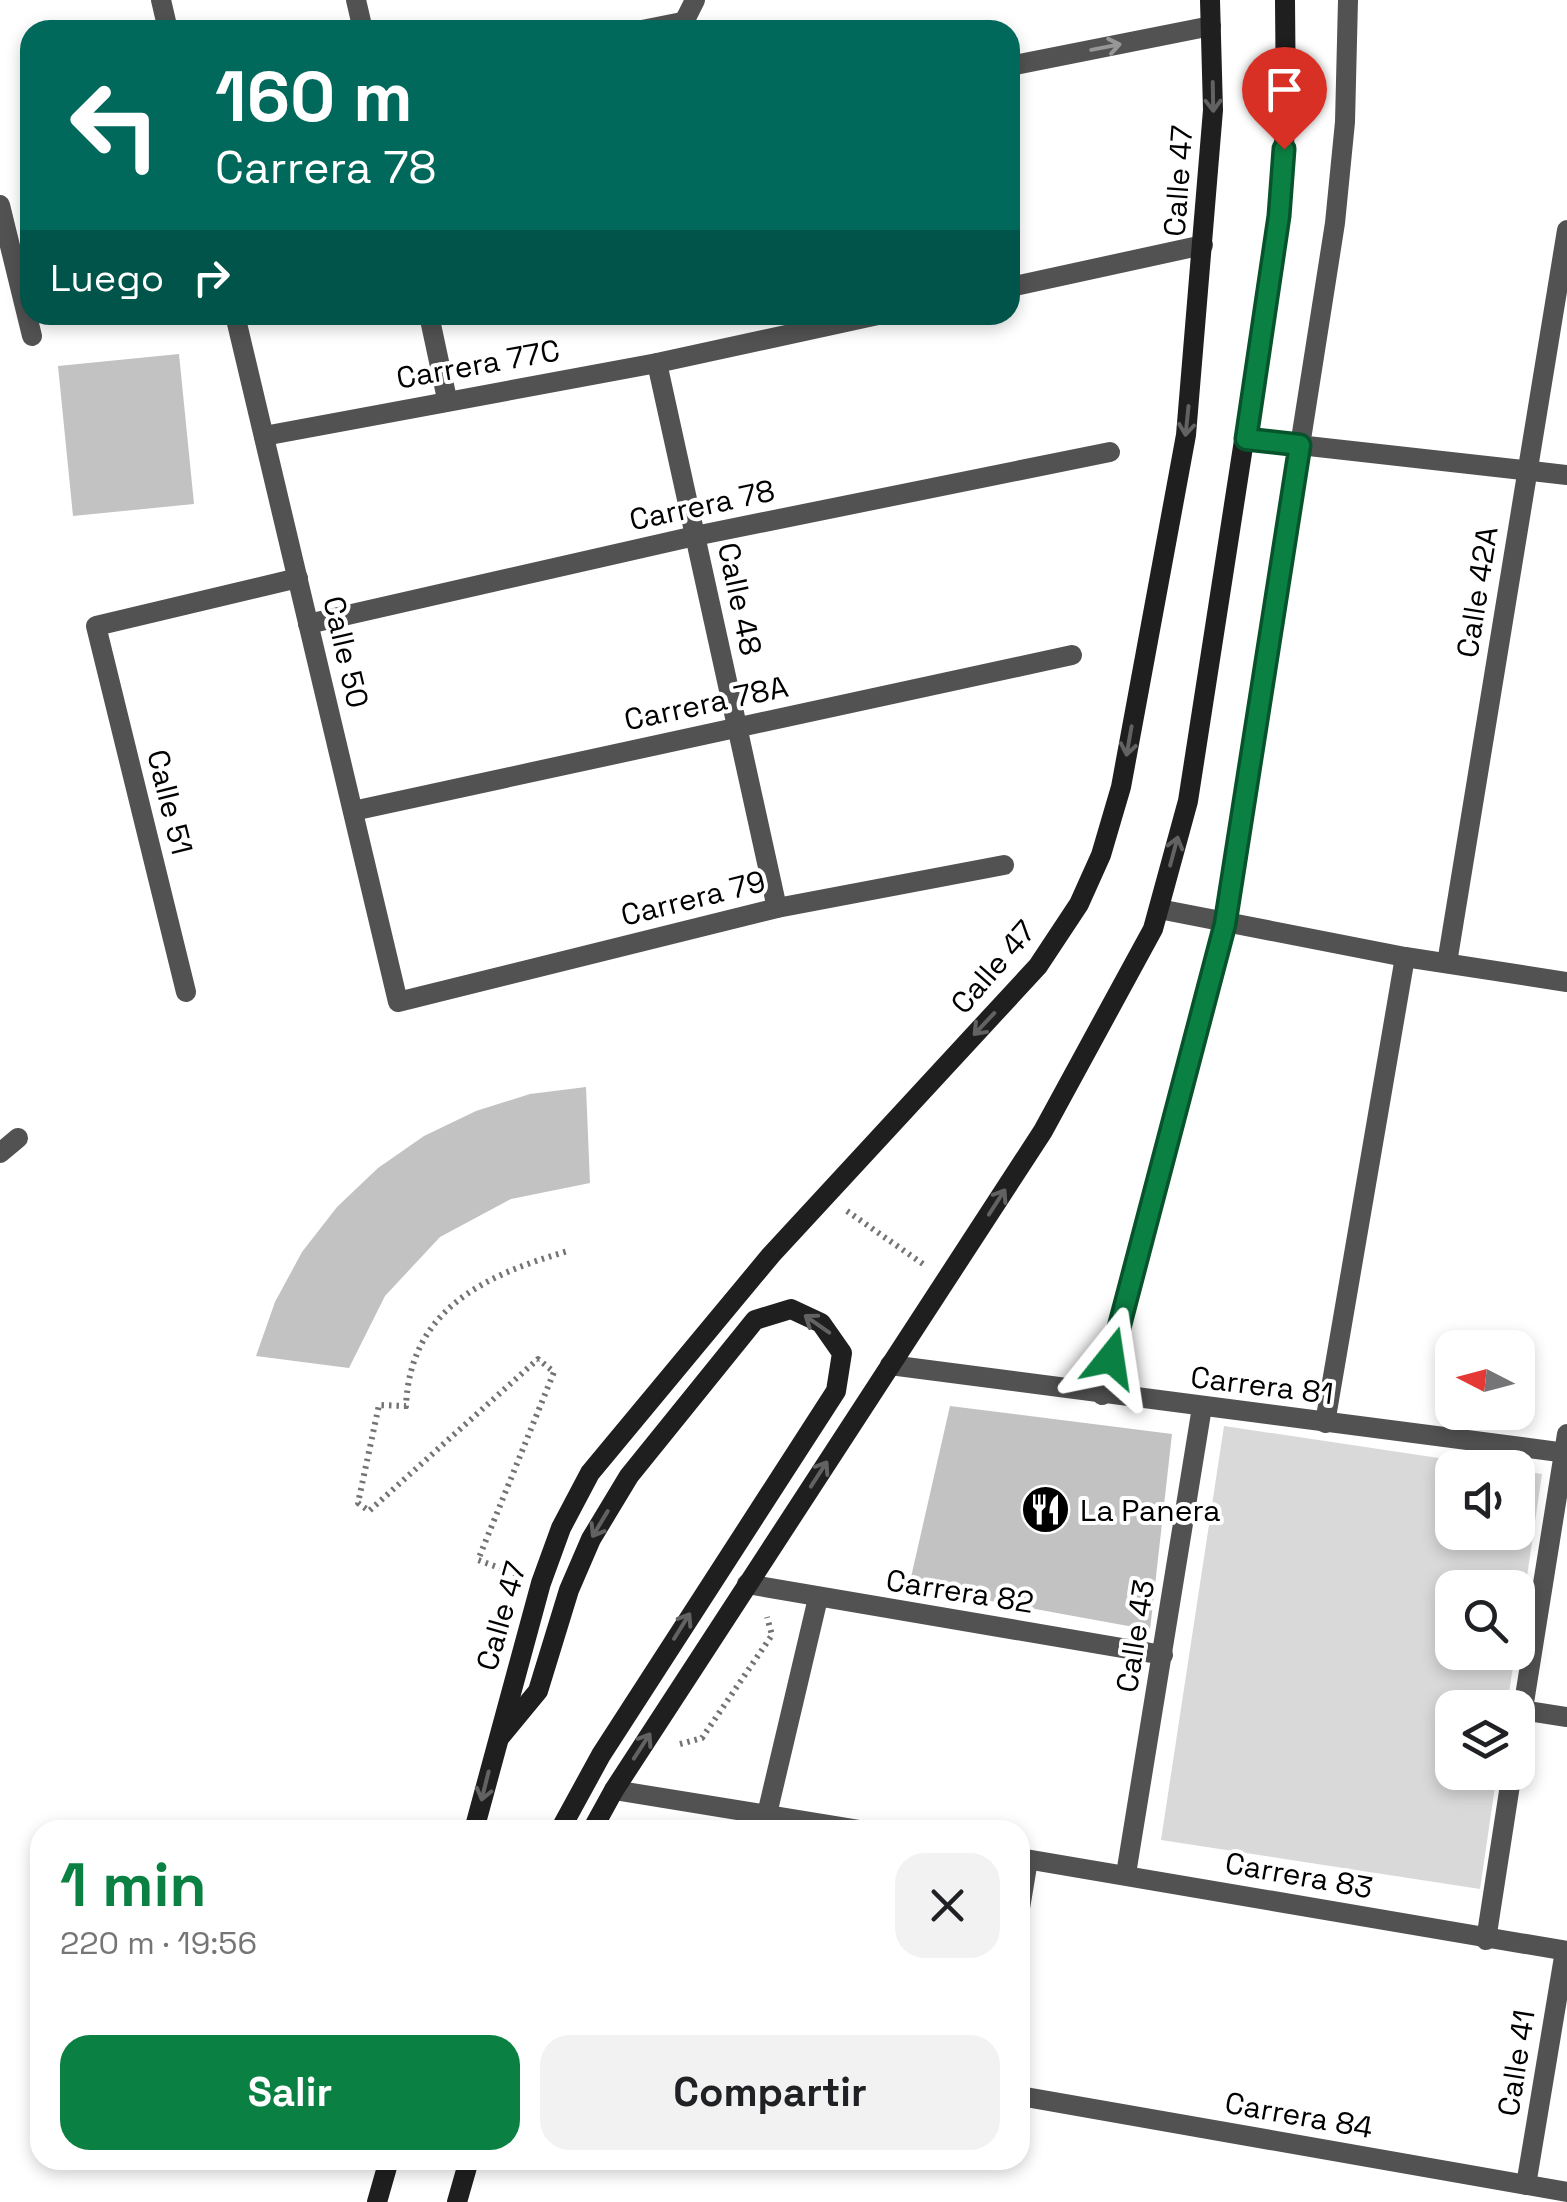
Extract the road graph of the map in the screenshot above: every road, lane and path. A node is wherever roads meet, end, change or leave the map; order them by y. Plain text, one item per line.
1 (1210, 0) edge
2 (1286, 0) edge
3 (1348, 0) edge
4 (1212, 26) junction
5 (1020, 64) edge
6 (0, 205) edge
7 (1567, 230) edge
8 (1203, 245) junction
9 (1020, 284) edge
10 (20, 287) edge
11 (29, 325) edge
12 (238, 325) edge
13 (430, 325) edge
14 (831, 325) edge
15 (32, 336) dead end
16 (657, 362) junction
17 (448, 399) junction
18 (264, 436) junction
19 (1246, 439) junction
20 (1300, 445) junction
21 (1110, 452) dead end
22 (1527, 470) junction
23 (1567, 475) edge
24 (695, 536) junction
25 (298, 578) junction
26 (308, 624) junction
27 (1072, 655) dead end
28 (737, 726) junction
29 (352, 811) junction
30 (1004, 865) dead end
31 (777, 908) junction
32 (1158, 909) junction
33 (1225, 924) junction
34 (1405, 956) junction
35 (1447, 963) junction
36 (1567, 982) edge
37 (186, 992) dead end
38 (398, 1002) joint
39 (18, 1138) dead end
40 (0, 1153) edge
41 (825, 1196) junction
42 (568, 1251) dead end
43 (946, 1280) junction
44 (890, 1366) junction
45 (1102, 1395) junction
46 (1202, 1407) junction
47 (1324, 1423) junction
48 (1566, 1446) edge
49 (540, 1582) junction
50 (747, 1584) junction
51 (777, 1590) junction
52 (818, 1598) junction
53 (1164, 1655) junction
54 (1525, 1690) edge
55 (1535, 1712) edge
56 (1567, 1717) edge
57 (496, 1742) junction
58 (675, 1751) dead end
59 (614, 1790) junction
60 (1509, 1790) edge
61 (767, 1814) junction
62 (476, 1820) edge
63 (565, 1820) edge
64 (598, 1820) edge
65 (802, 1820) edge
66 (1030, 1860) edge
67 (1126, 1874) junction
68 (1486, 1940) junction
69 (1566, 1951) edge
70 (1030, 2098) edge
71 (386, 2170) edge
72 (466, 2170) edge
73 (1526, 2185) junction
74 (1567, 2192) edge
75 (377, 2202) edge
76 (458, 2202) edge

1 - 4 main road, Calle 47
2 - 19 main road
3 - 20 street
5 -> 4 street
4 -> 8 main road, Calle 47
6 - 10 street
7 - 22 street, Calle 42A
8 - 9 street
8 -> 41 main road, Calle 47
11 - 15 street
12 - 18 street, Calle 50
13 - 17 street
14 - 16 street, Carrera 77C
16 - 17 street, Carrera 77C
16 - 24 street, Calle 48
17 - 18 street, Carrera 77C
18 - 25 street, Calle 50
19 - 20 street
32 -> 19 main road
20 - 22 street
20 - 33 street
21 - 24 street, Carrera 78
22 - 23 street
22 - 35 street, Calle 42A
24 - 26 street, Carrera 78
24 - 28 street, Calle 48
25 - 26 street, Calle 50
25 - 37 street, Calle 51
26 - 29 street, Calle 50
27 - 28 street, Carrera 78A
28 - 29 street, Carrera 78A
28 - 31 street, Calle 48
29 - 38 street, Calle 50
30 - 31 street, Carrera 79
31 - 38 street, Carrera 79
32 - 33 street
43 -> 32 main road
33 - 34 street
33 - 45 street
34 - 35 street
34 - 47 street
35 - 36 street
39 - 40 street
41 - 43 path
41 - 49 main road, Calle 47
42 - 49 path
43 - 44 main road
44 - 45 street, Carrera 81
50 -> 44 main road
45 - 46 street, Carrera 81
46 - 47 street, Carrera 81
46 - 53 street, Calle 43
47 - 48 street, Carrera 81
48 - 54 street
49 - 57 main road, Calle 47
50 - 51 street, Carrera 82
59 -> 50 main road
51 - 52 street, Carrera 82
51 - 58 path
52 - 53 street, Carrera 82
52 - 61 street
53 - 67 street, Calle 43
55 - 56 street
57 -> 62 main road, Calle 47
63 -> 57 main road
59 - 61 street
59 - 64 main road
60 - 68 street
61 - 65 street
66 - 67 street, Carrera 83
67 - 68 street, Carrera 83
68 - 69 street, Carrera 83
69 - 73 street, Calle 41
70 - 73 street, Carrera 84
71 - 75 main road
72 - 76 main road
73 - 74 street, Carrera 84

